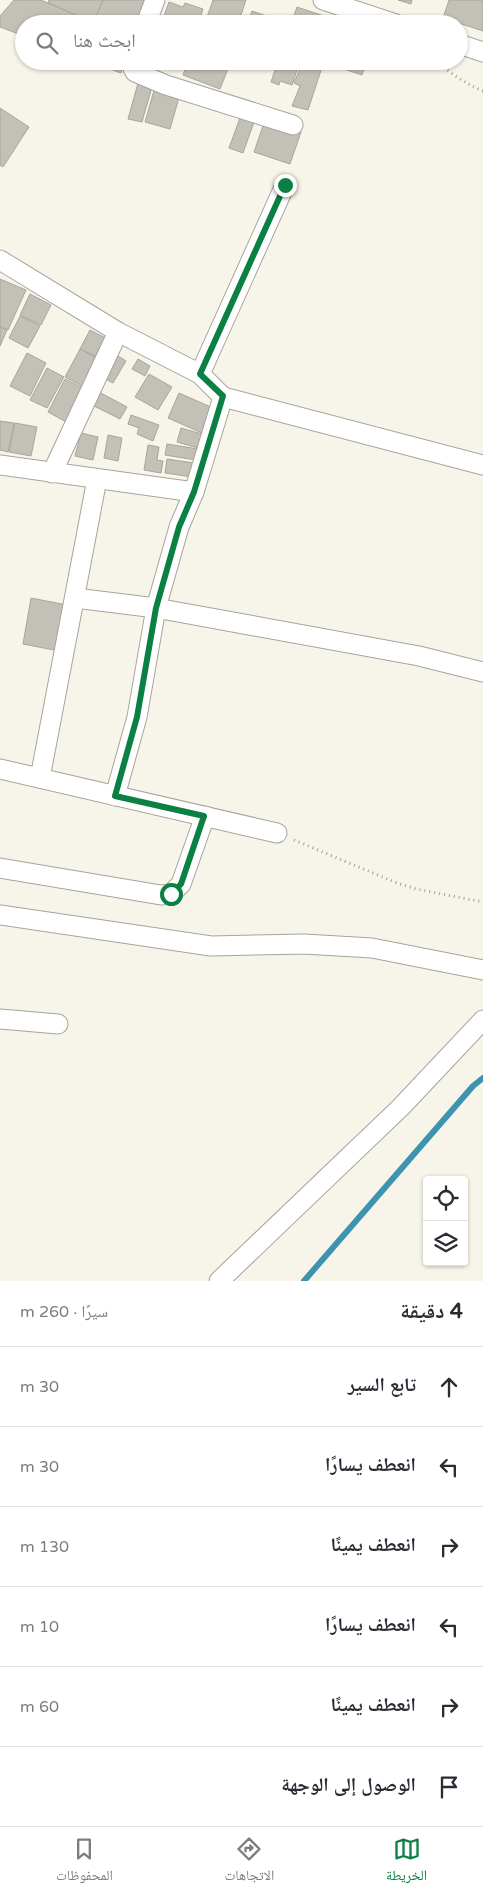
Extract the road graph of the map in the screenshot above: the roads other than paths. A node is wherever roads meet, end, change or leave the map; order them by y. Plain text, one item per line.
1 (155, 0) edge
2 (323, 0) edge
3 (149, 15) edge
4 (369, 15) edge
5 (468, 47) edge
6 (483, 52) edge
7 (134, 70) edge
8 (293, 124) dead end
9 (285, 185) dead end
10 (0, 260) edge
11 (118, 332) junction
12 (200, 374) junction
13 (223, 396) junction
14 (0, 465) edge
15 (483, 465) edge
16 (52, 473) junction
17 (97, 479) junction
18 (194, 492) junction
19 (74, 598) junction
20 (156, 608) junction
21 (483, 672) edge
22 (0, 769) edge
23 (40, 778) junction
24 (115, 796) junction
25 (204, 816) junction
26 (277, 833) road end
27 (0, 868) edge
28 (0, 915) edge
29 (483, 970) edge
30 (0, 1019) edge
31 (483, 1020) edge
32 (58, 1024) dead end
33 (219, 1281) edge

1 - 3 street
2 - 4 street
5 - 6 street
7 - 8 street
9 - 12 street
10 - 11 street
11 - 12 street
11 - 16 street
12 - 13 street
13 - 15 street
13 - 18 street
14 - 16 street
16 - 17 street
17 - 18 street
17 - 19 street
18 - 20 street
19 - 20 street
19 - 23 street
20 - 21 street
20 - 24 street
22 - 23 street
23 - 24 street
24 - 25 street
25 - 26 street
25 - 27 street
28 - 29 street
30 - 32 street
31 - 33 street

